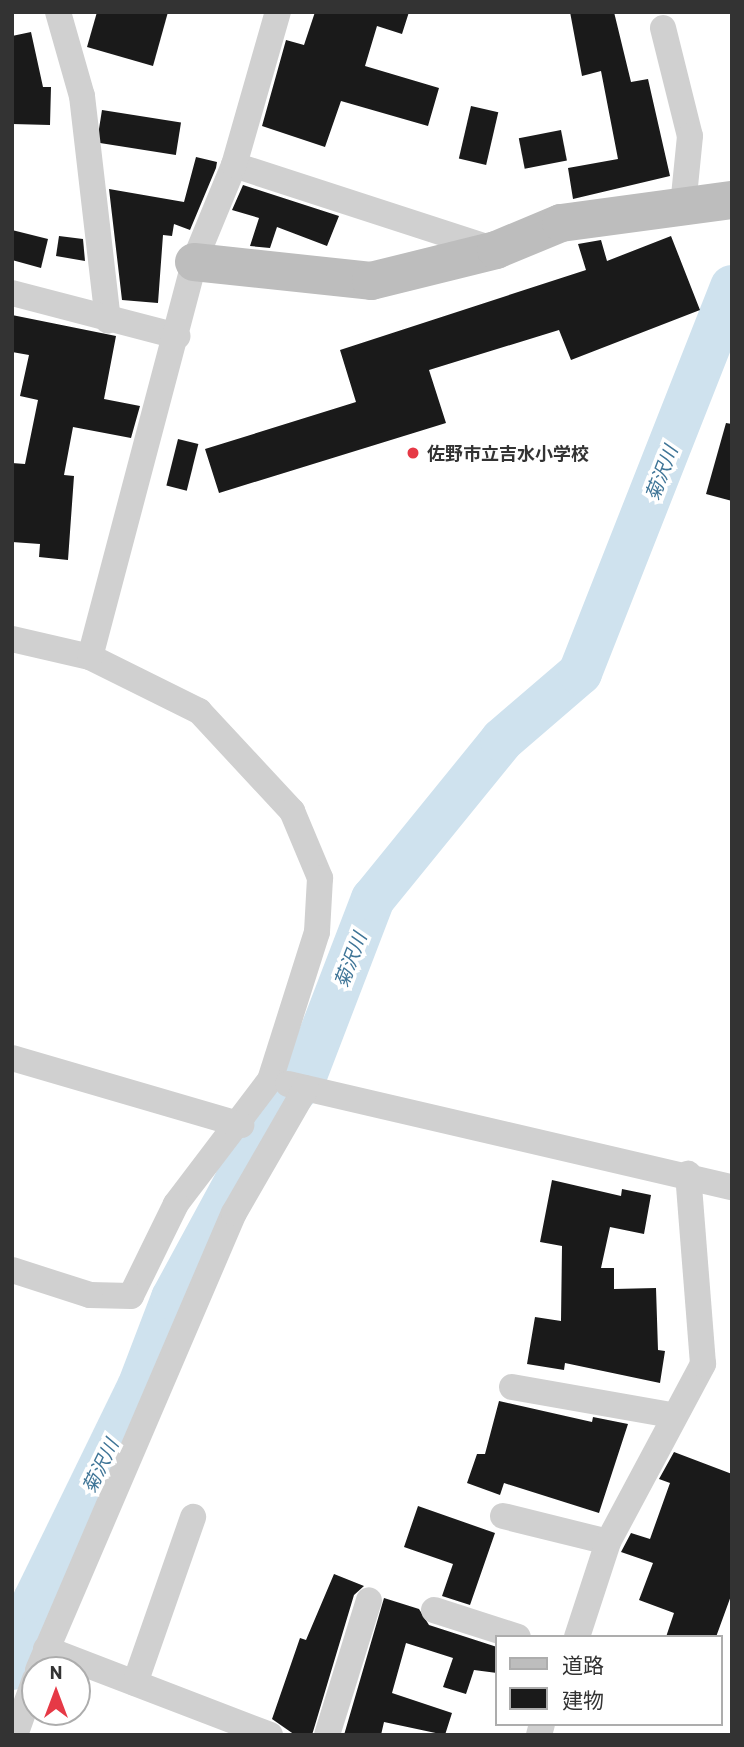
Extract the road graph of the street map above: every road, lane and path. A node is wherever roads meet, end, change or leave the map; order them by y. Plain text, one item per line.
1 (58, 12) edge
2 (278, 12) edge
3 (663, 28) dead end
4 (234, 165) junction
5 (732, 200) edge
6 (683, 206) junction
7 (496, 250) junction
8 (194, 262) junction
9 (12, 293) edge
10 (108, 320) junction
11 (177, 336) junction
12 (12, 639) edge
13 (90, 657) junction
14 (12, 1058) edge
15 (270, 1080) junction
16 (306, 1088) junction
17 (241, 1125) junction
18 (688, 1174) junction
19 (732, 1187) edge
20 (12, 1270) edge
21 (512, 1387) dead end
22 (670, 1415) junction
23 (503, 1516) dead end
24 (193, 1517) dead end
25 (608, 1542) junction
26 (369, 1600) dead end
27 (434, 1610) dead end
28 (512, 1635) edge
29 (578, 1635) edge
30 (44, 1656) edge
31 (91, 1672) edge
32 (135, 1683) junction
33 (21, 1718) edge
34 (15, 1735) edge
35 (270, 1735) edge
36 (327, 1735) edge

1 - 10 street
2 - 4 street
3 - 6 street
4 - 7 street
4 - 8 street
5 - 6 street
6 - 7 street
7 - 8 street
8 - 11 street
9 - 10 street
10 - 11 street
11 - 13 street
12 - 13 street
13 - 15 street
14 - 17 street
15 - 16 street
15 - 17 street
16 - 18 street
16 - 30 street
17 - 20 street
18 - 19 street
18 - 22 street
21 - 22 street
22 - 25 street
23 - 25 street
24 - 32 street
25 - 29 street
26 - 36 street
27 - 28 street
31 - 32 street
32 - 35 street
33 - 34 street

